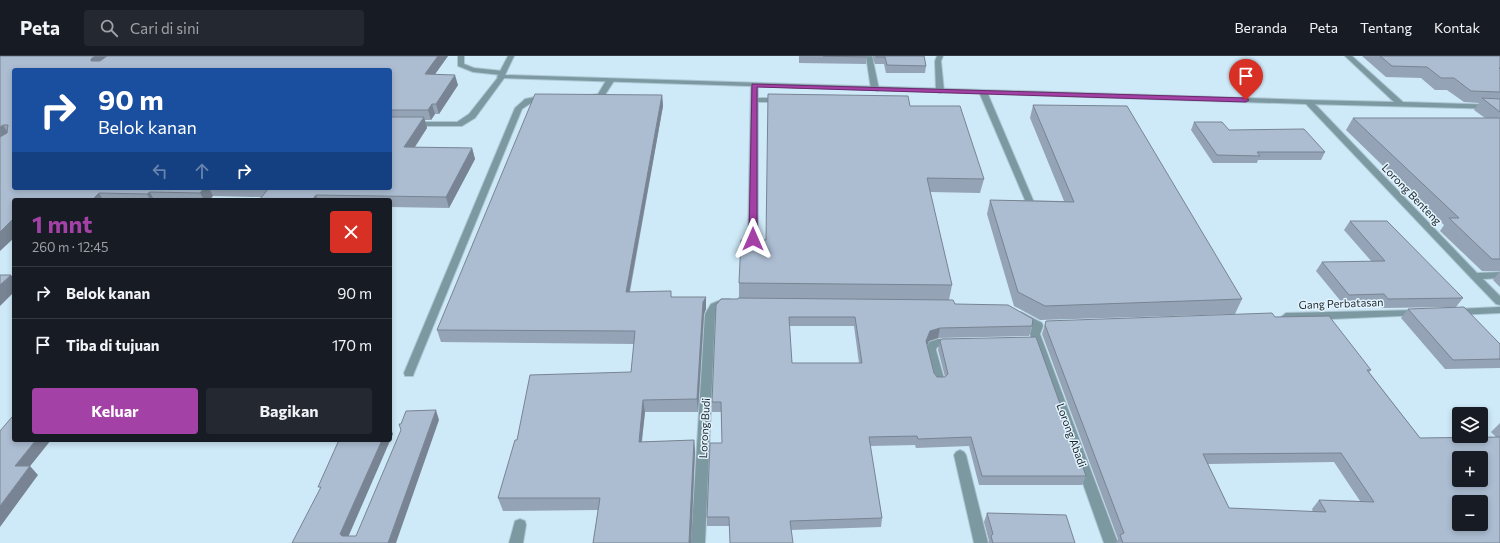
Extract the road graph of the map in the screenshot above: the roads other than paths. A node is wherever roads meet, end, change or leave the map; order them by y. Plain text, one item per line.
1 (461, 56) edge
2 (511, 56) edge
3 (869, 56) edge
4 (940, 56) edge
5 (1348, 56) edge
6 (502, 75) junction
7 (610, 80) junction
8 (754, 85) junction
9 (875, 89) junction
10 (940, 91) junction
11 (983, 92) junction
12 (554, 97) edge
13 (576, 98) edge
14 (754, 100) junction
15 (792, 100) edge
16 (1308, 102) junction
17 (1401, 104) junction
18 (1500, 107) edge
19 (392, 124) edge
20 (1030, 200) edge
21 (753, 239) edge
22 (1500, 275) edge
23 (1474, 276) junction
24 (739, 302) edge
25 (1500, 302) edge
26 (1009, 309) edge
27 (1500, 310) edge
28 (1444, 312) edge
29 (1428, 313) edge
30 (1278, 317) edge
31 (1022, 341) edge
32 (1038, 341) junction
33 (961, 342) edge
34 (409, 373) dead end
35 (939, 382) edge
36 (960, 455) dead end
37 (520, 525) dead end
38 (516, 543) edge
39 (698, 543) edge
40 (980, 543) edge
41 (1111, 543) edge

1 - 6 street
2 - 6 street
3 - 9 street
4 - 10 street
5 - 17 street
6 - 7 street
6 - 19 street
7 - 8 street
7 - 13 street
8 - 9 street
8 - 14 street
9 - 10 street
10 - 11 street
11 - 16 street
11 - 20 street
12 - 34 street
14 - 15 street
14 - 21 street
16 - 17 street
16 - 23 street, Lorong Benteng
17 - 18 street
22 - 23 street
23 - 25 street, Lorong Benteng
24 - 39 street, Lorong Budi
26 - 32 street, Lorong Abadi
27 - 28 street
29 - 30 street, Gang Perbatasan
31 - 32 street
32 - 41 street, Lorong Abadi
33 - 35 street
36 - 40 street
37 - 38 street

